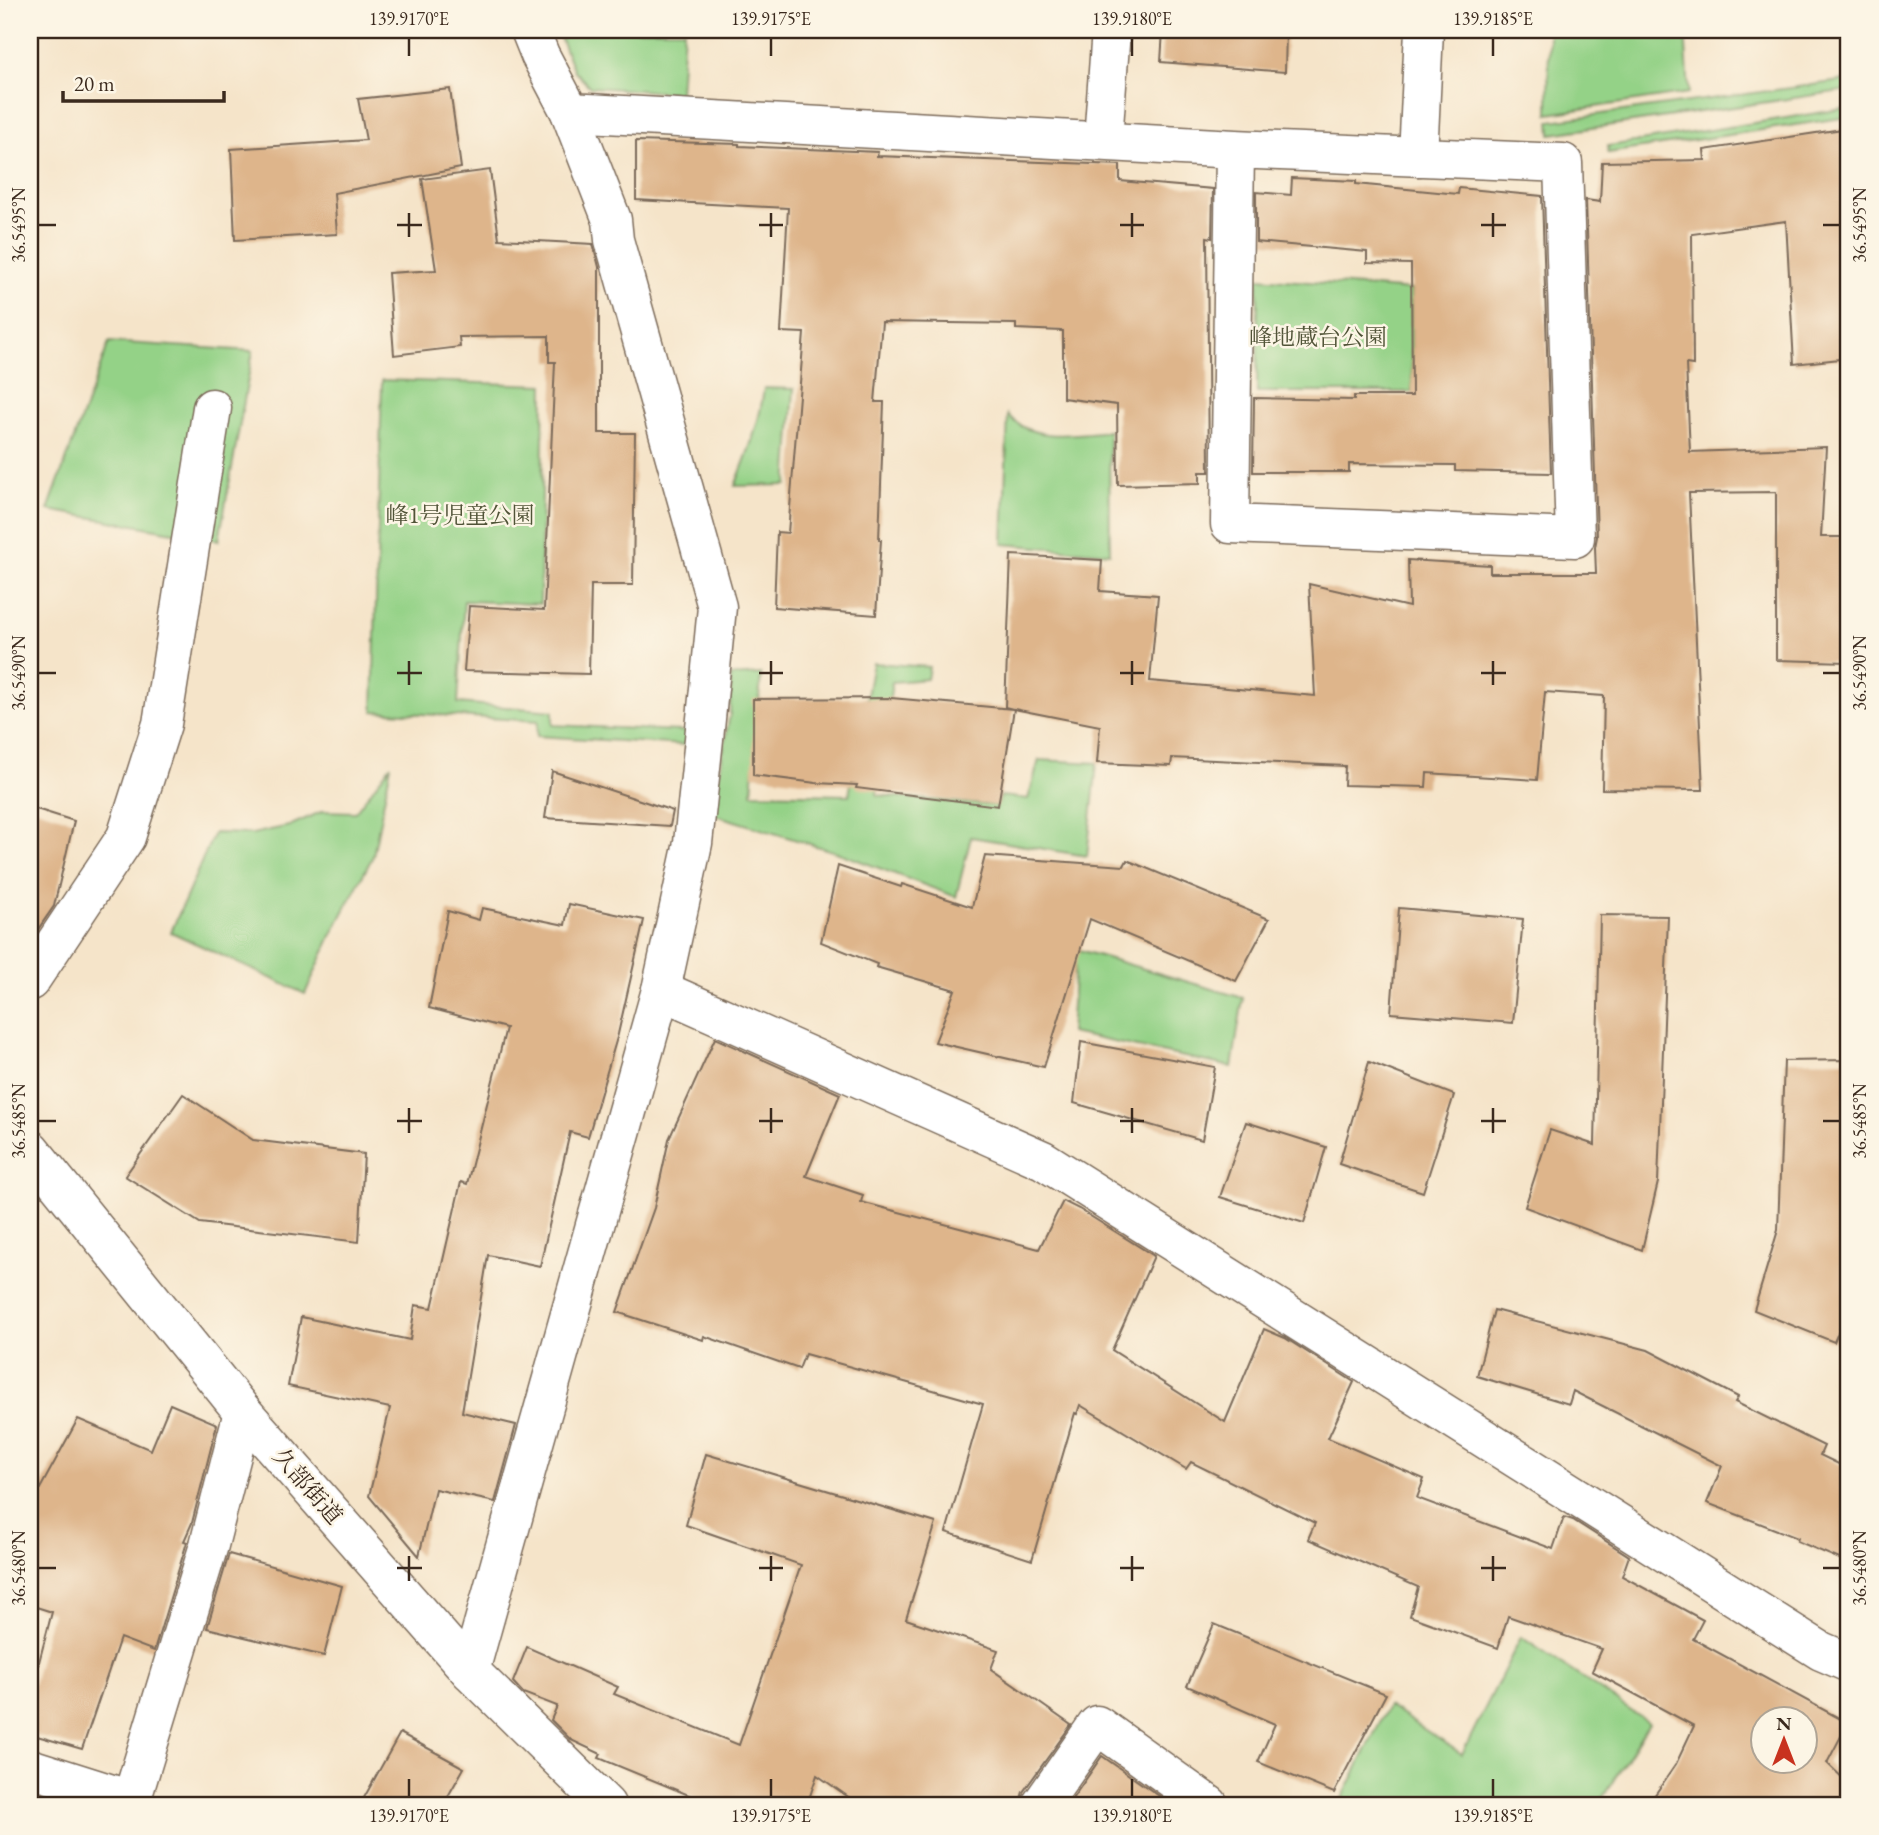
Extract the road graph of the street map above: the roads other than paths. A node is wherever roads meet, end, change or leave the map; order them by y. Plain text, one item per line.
1 (530, 30) edge
2 (1111, 30) edge
3 (1424, 30) edge
4 (570, 112) junction
5 (1103, 140) junction
6 (1235, 149) junction
7 (1418, 157) junction
8 (212, 408) dead end
9 (30, 981) edge
10 (661, 990) junction
11 (30, 1149) edge
12 (243, 1412) junction
13 (1849, 1663) edge
14 (470, 1671) junction
15 (30, 1768) edge
16 (131, 1802) edge
17 (606, 1805) edge
18 (1041, 1805) edge
19 (1209, 1805) edge

1 - 4 street
2 - 5 street
3 - 7 street
4 - 5 street
4 - 10 street
5 - 6 street
6 - 7 street
6 - 7 street
8 - 9 street
10 - 13 street
10 - 14 street
11 - 12 street, 久部街道
12 - 14 street, 久部街道
12 - 16 street
14 - 17 street, 久部街道
15 - 16 street
18 - 19 street

